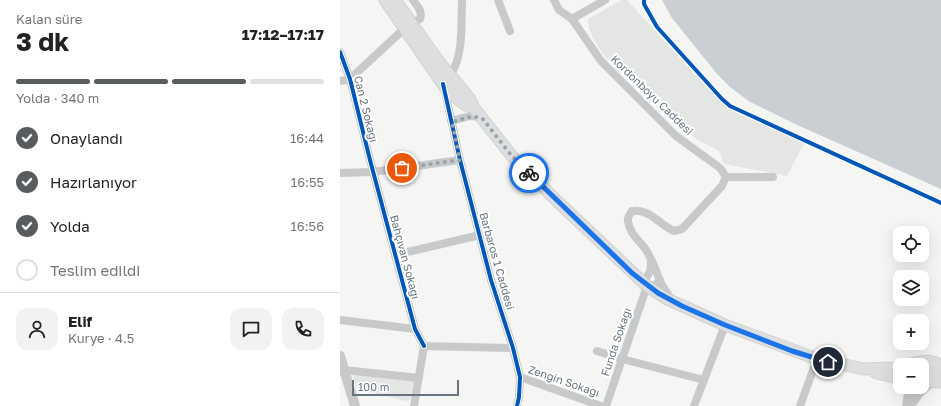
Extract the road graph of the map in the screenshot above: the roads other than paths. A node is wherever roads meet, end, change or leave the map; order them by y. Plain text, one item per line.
1 (385, 0) edge
2 (395, 0) edge
3 (413, 0) edge
4 (462, 0) edge
5 (498, 0) edge
6 (554, 0) edge
7 (605, 0) edge
8 (597, 3) edge
9 (572, 19) junction
10 (409, 25) junction
11 (510, 31) dead end
12 (340, 52) edge
13 (350, 79) junction
14 (447, 80) junction
15 (340, 81) edge
16 (474, 108) junction
17 (463, 117) junction
18 (482, 118) junction
19 (452, 122) junction
20 (460, 160) junction
21 (373, 172) junction
22 (340, 173) edge
23 (726, 177) junction
24 (773, 177) dead end
25 (480, 235) junction
26 (395, 255) junction
27 (651, 260) junction
28 (660, 280) junction
29 (645, 284) junction
30 (674, 302) junction
31 (340, 320) edge
32 (725, 325) junction
33 (415, 329) junction
34 (424, 346) junction
35 (513, 348) junction
36 (597, 351) dead end
37 (340, 356) edge
38 (622, 359) junction
39 (817, 359) junction
40 (929, 361) edge
41 (939, 362) edge
42 (893, 368) edge
43 (864, 369) junction
44 (344, 370) junction
45 (520, 377) junction
46 (893, 377) edge
47 (419, 378) junction
48 (704, 380) junction
49 (931, 382) edge
50 (909, 394) edge
51 (355, 406) edge
52 (414, 406) edge
53 (517, 406) edge
54 (601, 406) edge
55 (606, 406) edge
56 (694, 406) edge
57 (800, 406) edge
58 (907, 406) edge
59 (910, 406) edge

1 - 10 main road
2 - 10 main road
3 - 10 street
4 - 14 street
5 - 11 street
6 - 9 street, Kordonboyu Caddesi
7 - 8 street
8 - 9 street
9 - 23 street, Kordonboyu Caddesi
10 - 13 street
10 - 14 main road
12 - 13 street, Can 2 Sokağı
13 - 15 street
13 - 21 street, Can 2 Sokağı
14 - 16 main road
14 - 19 street, Barbaros 1 Caddesi
16 - 17 street
16 - 18 main road
17 - 18 street
17 - 19 street
18 - 29 main road
19 - 20 street, Barbaros 1 Caddesi
20 - 21 street
20 - 25 street, Barbaros 1 Caddesi
21 - 22 street
21 - 26 street, Bahçıvan Sokağı
23 - 24 street
23 - 27 street
25 - 26 street
25 - 35 street, Barbaros 1 Caddesi
26 - 33 street, Bahçıvan Sokağı
27 - 28 street
27 - 29 street, Funda Sokağı
28 - 29 street
28 - 30 street
29 - 30 main road
29 - 38 street, Funda Sokağı
30 - 32 main road
31 - 33 street
32 - 39 main road
32 - 48 street
33 - 34 street, Bahçıvan Sokağı
34 - 35 street
34 - 47 street
35 - 45 street, Barbaros 1 Caddesi
36 - 38 street
37 - 44 street
38 - 48 street
38 - 55 street, Funda Sokağı
39 - 43 main road
39 - 57 street
40 - 41 main road
41 - 49 main road
42 - 43 main road
43 - 46 main road
44 - 47 street
44 - 51 street
45 - 53 street, Barbaros 1 Caddesi
45 - 54 street, Zengin Sokağı
47 - 52 street
48 - 56 street
49 - 59 street
50 - 58 street

